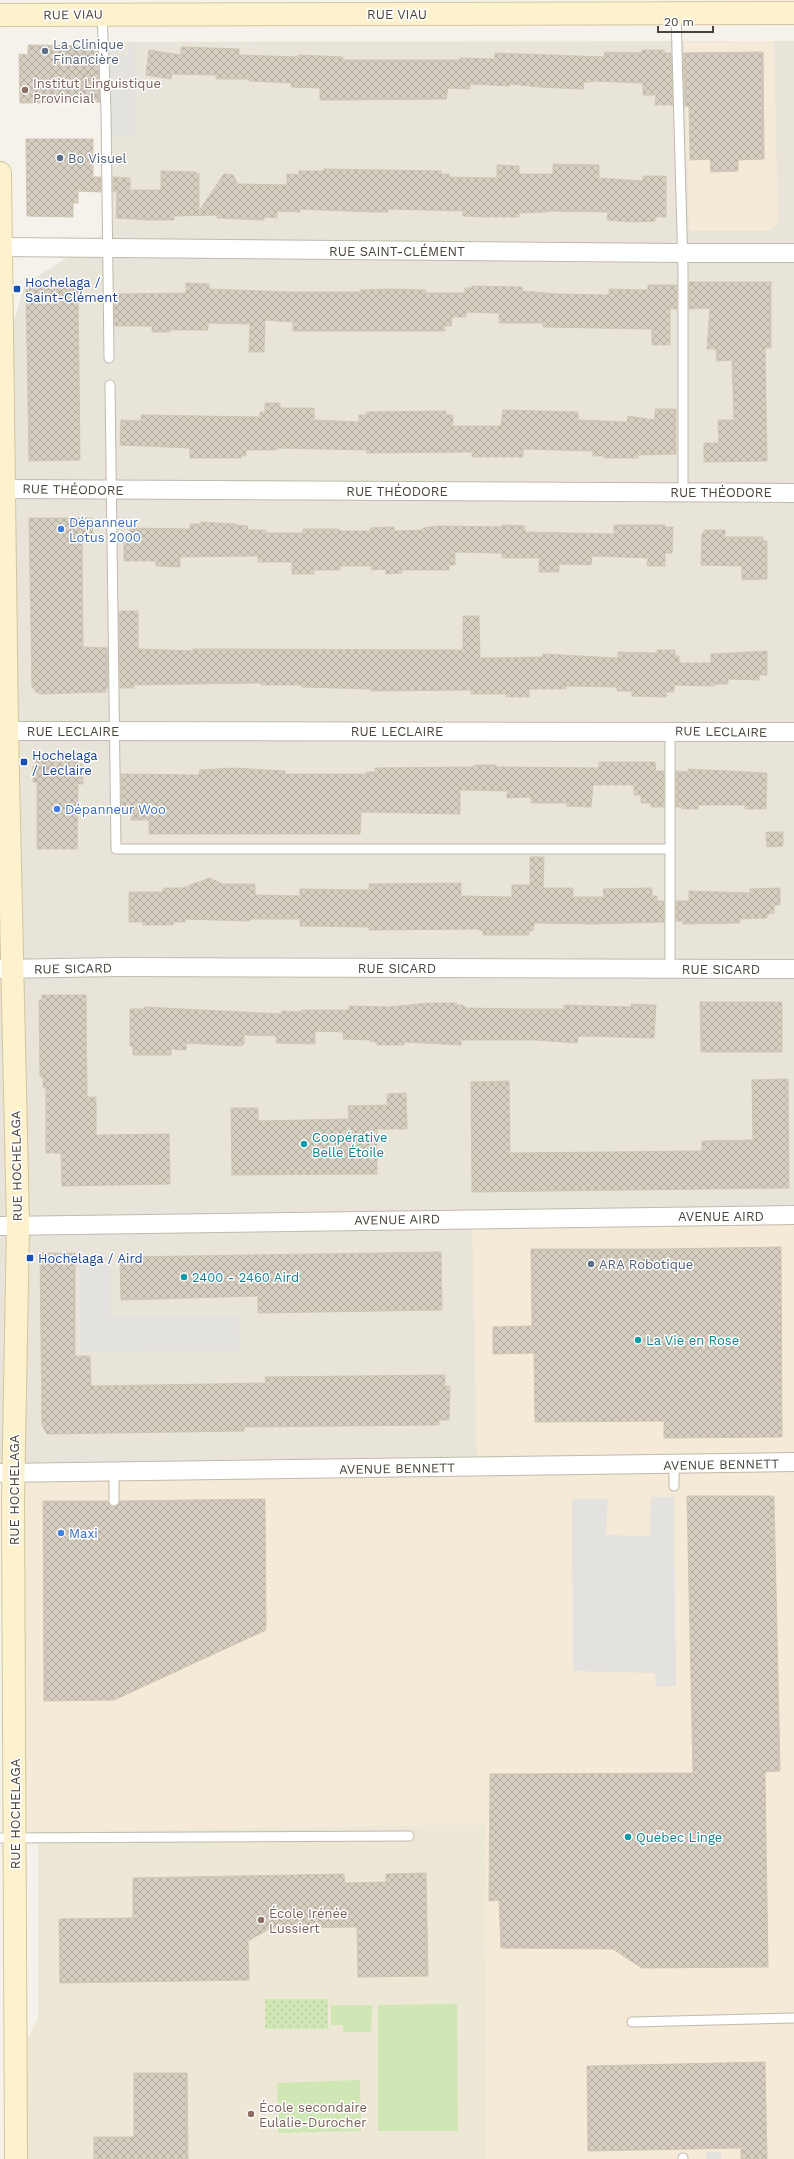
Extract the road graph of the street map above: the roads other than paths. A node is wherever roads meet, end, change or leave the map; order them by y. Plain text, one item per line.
1 (794, 0) edge
2 (794, 6) edge
3 (676, 13) junction
4 (794, 13) edge
5 (102, 14) junction
6 (0, 15) edge
7 (0, 173) edge
8 (1, 247) edge
9 (106, 249) junction
10 (682, 253) junction
11 (794, 253) edge
12 (109, 358) dead end
13 (110, 385) dead end
14 (2, 488) edge
15 (111, 490) junction
16 (684, 492) junction
17 (794, 493) edge
18 (4, 731) edge
19 (114, 731) junction
20 (670, 731) junction
21 (794, 732) edge
22 (670, 849) junction
23 (6, 969) edge
24 (670, 969) junction
25 (794, 969) edge
26 (794, 1215) edge
27 (9, 1226) edge
28 (794, 1462) edge
29 (674, 1465) junction
30 (114, 1471) junction
31 (7, 1473) edge
32 (674, 1486) dead end
33 (114, 1501) dead end
34 (409, 1836) dead end
35 (8, 1837) edge
36 (794, 2018) edge
37 (632, 2022) dead end
38 (16, 2159) edge

1 - 2 street
3 - 4 main road, RUE VIAU
3 - 5 main road, RUE VIAU
3 - 10 lane
5 - 6 main road, RUE VIAU
5 - 9 lane
7 - 8 main road, RUE HOCHELAGA
8 - 9 street, RUE SAINT-CLÉMENT
8 - 14 main road, RUE HOCHELAGA
9 - 10 street, RUE SAINT-CLÉMENT
9 - 12 lane
10 - 11 street, RUE SAINT-CLÉMENT
10 - 16 lane
13 - 15 lane
14 - 15 street, RUE THÉODORE
14 - 18 main road, RUE HOCHELAGA
15 - 16 street, RUE THÉODORE
15 - 19 lane
16 - 17 street, RUE THÉODORE
18 - 19 street, RUE LECLAIRE
18 - 23 main road, RUE HOCHELAGA
19 - 20 street, RUE LECLAIRE
19 - 22 lane
20 - 21 street, RUE LECLAIRE
20 - 22 lane
22 - 24 lane
23 - 24 street, RUE SICARD
23 - 27 main road, RUE HOCHELAGA
24 - 25 street, RUE SICARD
26 - 27 street, AVENUE AIRD
27 - 31 main road, RUE HOCHELAGA
28 - 29 street, AVENUE BENNETT
29 - 30 street, AVENUE BENNETT
29 - 32 lane
30 - 31 street, AVENUE BENNETT
30 - 33 lane
31 - 35 main road, RUE HOCHELAGA
34 - 35 lane
35 - 38 main road, RUE HOCHELAGA
36 - 37 lane

